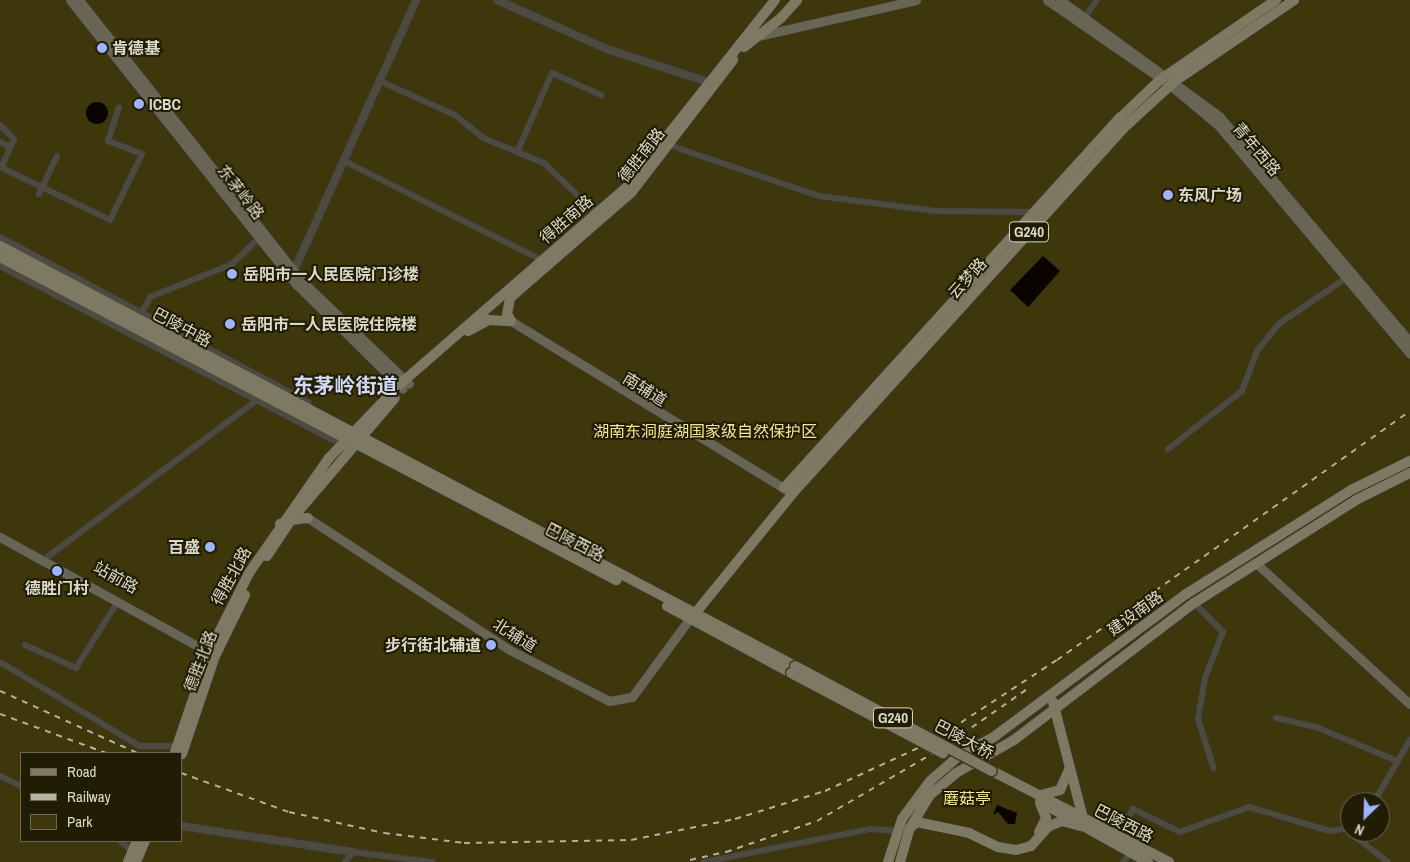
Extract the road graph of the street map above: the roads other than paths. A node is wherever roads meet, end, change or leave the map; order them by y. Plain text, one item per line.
1 (70, 0) edge
2 (79, 0) edge
3 (416, 0) edge
4 (497, 0) edge
5 (775, 0) edge
6 (797, 0) edge
7 (916, 0) edge
8 (1047, 0) edge
9 (1060, 0) edge
10 (1097, 0) edge
11 (1276, 0) edge
12 (1294, 0) edge
13 (1085, 18) junction
14 (751, 37) junction
15 (1169, 80) junction
16 (380, 81) junction
17 (708, 82) junction
18 (601, 94) dead end
19 (119, 108) dead end
20 (0, 125) edge
21 (0, 142) edge
22 (669, 145) junction
23 (10, 147) junction
24 (518, 150) junction
25 (57, 156) dead end
26 (344, 161) junction
27 (1, 167) edge
28 (40, 190) junction
29 (1034, 212) junction
30 (596, 213) junction
31 (0, 238) edge
32 (259, 238) junction
33 (0, 246) edge
34 (0, 257) edge
35 (542, 260) junction
36 (0, 265) edge
37 (19, 267) junction
38 (293, 274) junction
39 (1346, 278) junction
40 (28, 280) junction
41 (62, 290) junction
42 (67, 301) junction
43 (140, 316) junction
44 (511, 321) junction
45 (1410, 342) edge
46 (1410, 354) edge
47 (404, 384) junction
48 (254, 402) junction
49 (320, 434) junction
50 (349, 439) junction
51 (1168, 449) dead end
52 (329, 458) junction
53 (1410, 462) edge
54 (1410, 473) edge
55 (306, 488) junction
56 (788, 491) junction
57 (305, 502) junction
58 (308, 518) junction
59 (291, 520) junction
60 (280, 524) junction
61 (0, 530) edge
62 (0, 537) edge
63 (47, 557) junction
64 (1257, 564) junction
65 (118, 601) junction
66 (1194, 603) junction
67 (693, 616) junction
68 (25, 646) dead end
69 (213, 651) junction
70 (0, 662) edge
71 (793, 669) joint
72 (1048, 695) junction
73 (1410, 704) edge
74 (1055, 705) junction
75 (1276, 718) dead end
76 (1410, 740) edge
77 (178, 751) edge
78 (1397, 761) junction
79 (1070, 764) junction
80 (1214, 769) dead end
81 (0, 776) edge
82 (20, 786) edge
83 (1380, 792) edge
84 (1040, 798) junction
85 (1067, 810) joint
86 (1056, 812) joint
87 (1082, 822) junction
88 (182, 826) edge
89 (910, 828) junction
90 (1340, 830) edge
91 (898, 831) junction
92 (1117, 834) junction
93 (121, 842) edge
94 (136, 842) edge
95 (145, 842) edge
96 (1364, 842) edge
97 (1031, 846) junction
98 (132, 851) junction
99 (353, 852) junction
100 (1131, 853) junction
101 (416, 861) edge
102 (721, 861) edge
103 (128, 862) edge
104 (136, 862) edge
105 (345, 862) edge
106 (432, 862) edge
107 (704, 862) edge
108 (888, 862) edge
109 (900, 862) edge
110 (1123, 862) edge
111 (1148, 862) edge
112 (1168, 862) edge
113 (1388, 862) edge

1 - 32 main road, 东茅岭路
2 - 38 main road, 东茅岭路
3 - 16 street
4 - 17 street
5 - 17 main road, 得胜南路
6 - 14 main road, 德胜南路
7 - 14 main road
8 - 15 main road, 青年西路
9 - 13 main road, 青年西路
10 - 13 street
11 - 15 main road, G240
12 - 15 main road, 云梦路 / G240
13 - 15 main road, 青年西路
14 - 22 main road, 德胜南路
15 - 29 main road, G240
15 - 39 main road, 青年西路
15 - 45 main road, 青年西路
15 - 56 main road, 云梦路 / G240
16 - 24 street
16 - 26 street
17 - 30 main road, 得胜南路
18 - 24 street
19 - 28 street
20 - 23 street
21 - 23 street
22 - 29 street
22 - 44 main road, 德胜南路
23 - 27 street
24 - 30 street
25 - 28 street
26 - 35 street
26 - 38 street
27 - 28 street
29 - 56 main road, G240
30 - 35 main road, 得胜南路
31 - 43 street
32 - 38 main road, 东茅岭路
32 - 43 street
33 - 43 main road, 巴陵中路
34 - 37 main road, 巴陵中路
35 - 47 main road, 得胜南路
36 - 40 street
37 - 40 street
37 - 41 main road, 巴陵中路
38 - 47 main road, 东茅岭路
39 - 46 main road, 青年西路
39 - 51 street
40 - 42 street
41 - 42 street
41 - 50 main road, 巴陵中路
42 - 48 street
43 - 50 main road, 巴陵中路
44 - 47 main road, 得胜南路
44 - 56 main road, 南辅道
47 - 50 main road, 得胜南路
48 - 49 street
48 - 63 street
49 - 50 street
49 - 52 street
50 - 52 main road, 得胜北路
50 - 57 main road, 得胜南路
50 - 67 main road, 巴陵西路
52 - 55 main road, 得胜北路
53 - 72 main road, 建设南路
54 - 64 main road, 建设南路
55 - 57 main road
55 - 60 main road, 得胜北路
56 - 67 main road, 云梦路 / G240
57 - 58 main road
57 - 59 main road, 得胜南路
58 - 59 main road
58 - 67 main road, 北辅道
59 - 60 main road
59 - 69 main road, 德胜北路
60 - 69 main road, 得胜北路
61 - 63 main road, 站前路
62 - 65 main road, 站前路
63 - 69 main road, 站前路
64 - 66 main road, 建设南路
64 - 73 main road
65 - 68 street
65 - 69 main road, 站前路
66 - 74 main road, 建设南路
66 - 80 street
67 - 71 main road, 巴陵西路 / G240
69 - 77 main road, 德胜北路
70 - 77 street
71 - 84 main road, 巴陵大桥 / G240, bridge
72 - 74 main road
72 - 91 main road, 建设南路
74 - 79 main road
74 - 89 main road, 建设南路
75 - 78 street
76 - 78 street
78 - 83 street
79 - 84 main road
79 - 87 main road
81 - 82 street
84 - 85 main road, 巴陵大桥 / G240
84 - 86 main road, 巴陵大桥 / G240
84 - 97 main road
85 - 87 main road, 巴陵西路 / G240
86 - 87 main road, 巴陵西路 / G240
87 - 92 main road, 巴陵西路 / G240
87 - 97 main road
87 - 100 main road, 巴陵西路 / G240
88 - 99 street
89 - 97 main road
89 - 109 main road, 建设南路
90 - 92 street
91 - 102 street
91 - 108 main road, 建设南路
92 - 112 main road, 巴陵西路 / G240
93 - 98 street
94 - 98 main road
95 - 104 main road
96 - 113 street
98 - 103 main road
99 - 101 street
99 - 105 street
100 - 110 street
100 - 111 main road, 巴陵西路 / G240
101 - 106 street
102 - 107 street

